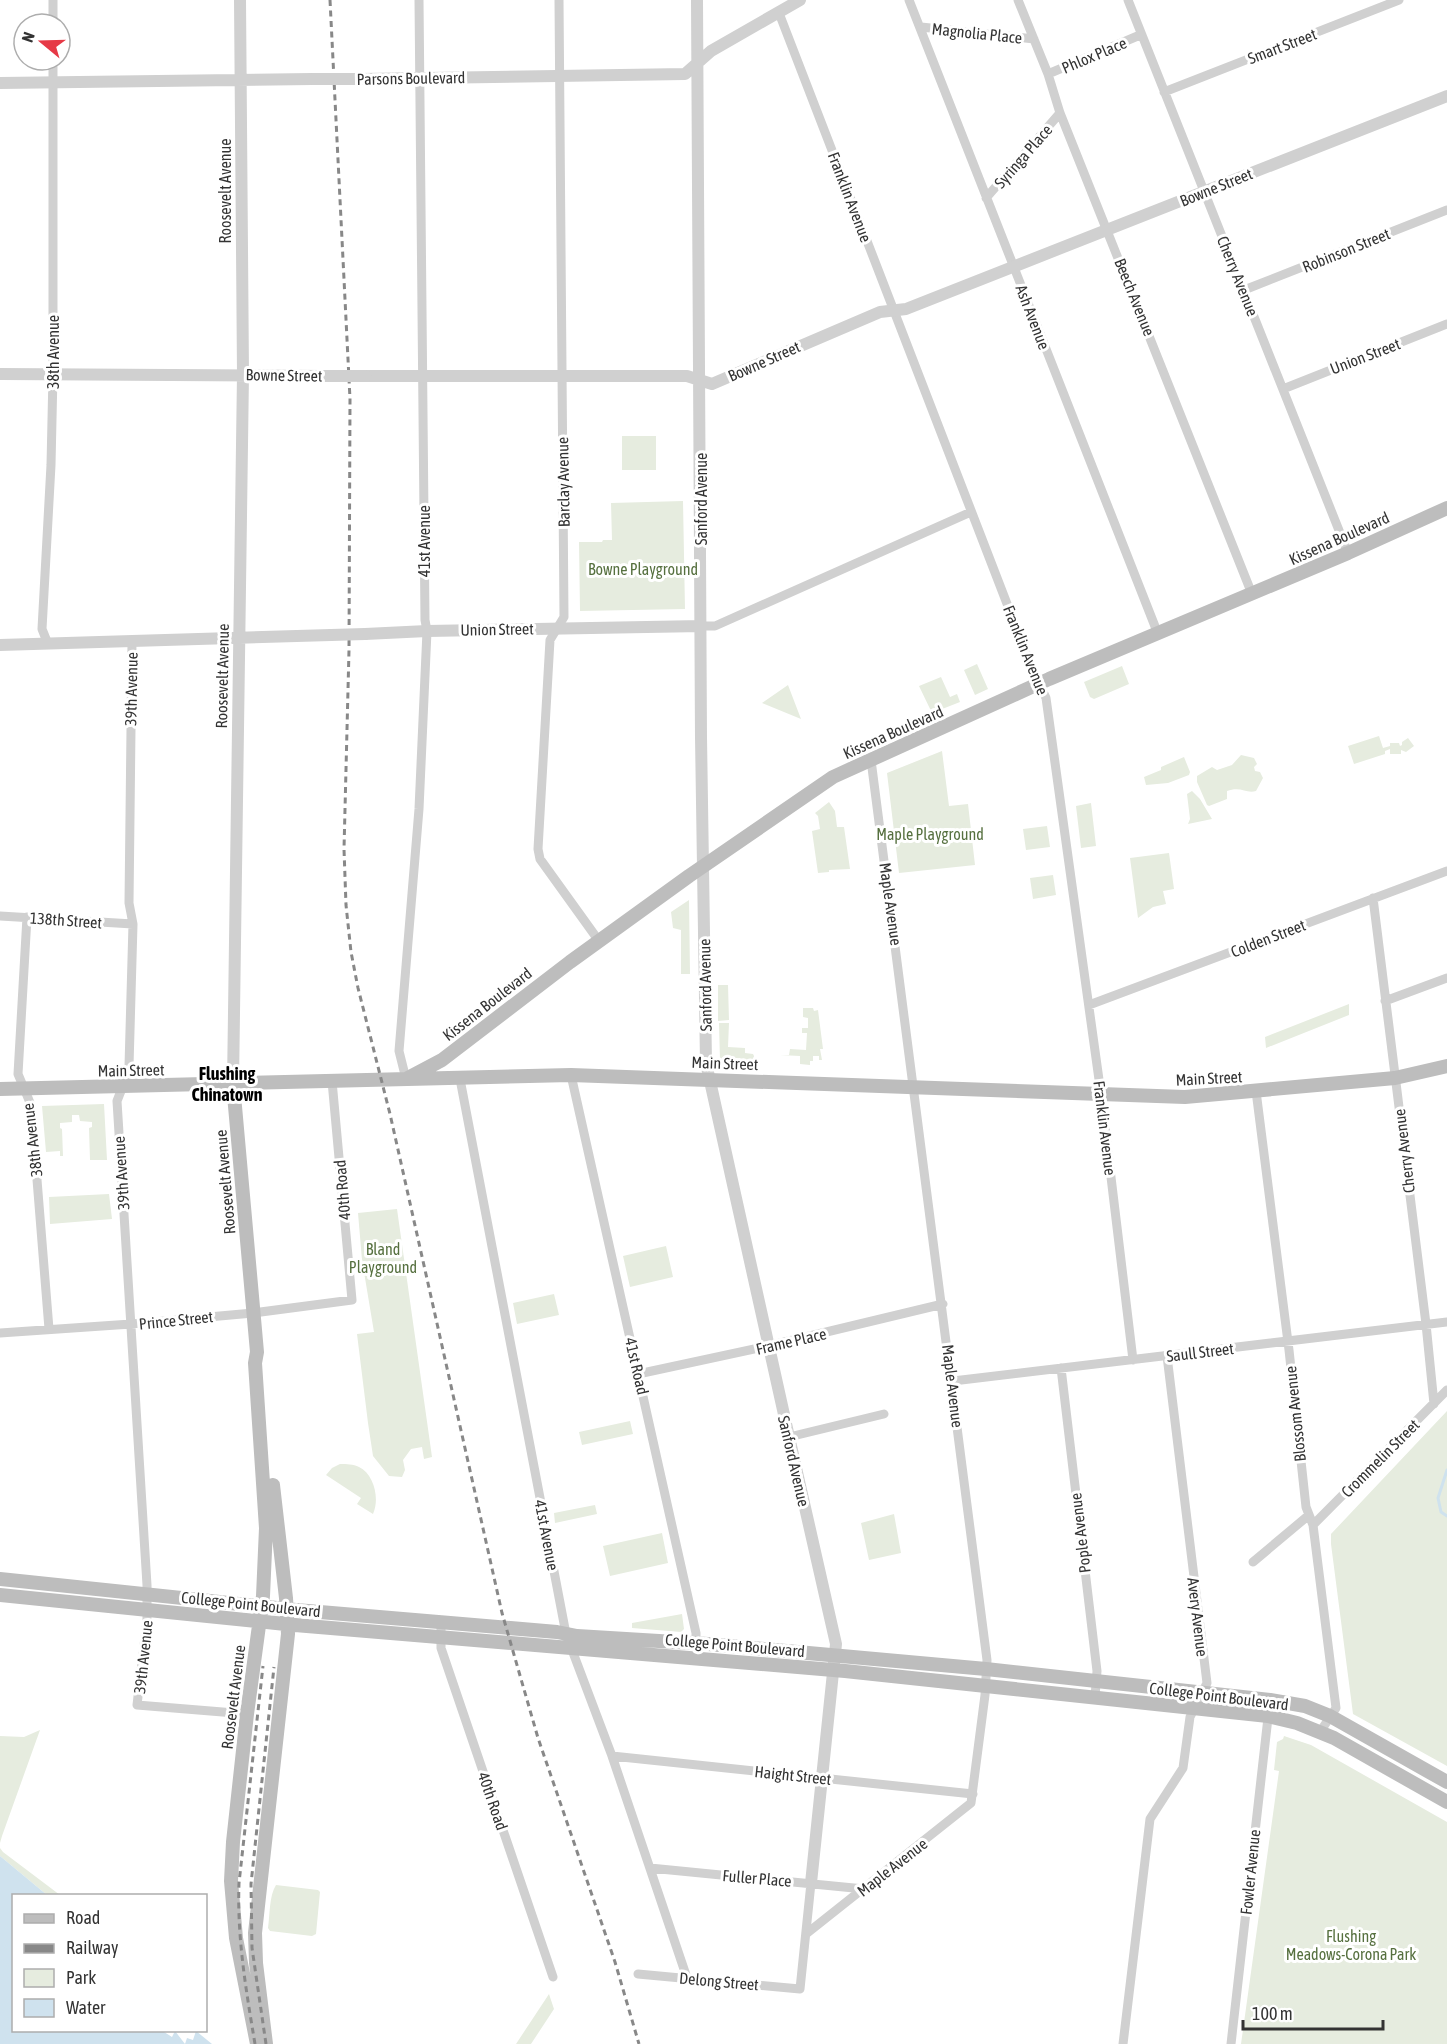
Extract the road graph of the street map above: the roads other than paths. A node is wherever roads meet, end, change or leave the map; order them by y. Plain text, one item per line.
1 (240, 0) edge
2 (419, 0) edge
3 (559, 0) edge
4 (697, 0) edge
5 (800, 0) edge
6 (909, 0) edge
7 (1018, 0) edge
8 (1128, 0) edge
9 (1399, 0) edge
10 (779, 13) junction
11 (921, 27) junction
12 (1140, 35) junction
13 (1034, 39) junction
14 (698, 63) junction
15 (54, 72) edge
16 (1048, 74) junction
17 (560, 77) junction
18 (420, 78) junction
19 (240, 80) junction
20 (54, 82) junction
21 (0, 83) edge
22 (1164, 92) junction
23 (1447, 96) edge
24 (1060, 113) junction
25 (1204, 191) junction
26 (986, 198) junction
27 (1447, 210) edge
28 (1108, 229) junction
29 (1013, 266) junction
30 (1244, 290) junction
31 (892, 310) junction
32 (1447, 324) edge
33 (0, 374) edge
34 (53, 374) junction
35 (243, 374) junction
36 (423, 375) junction
37 (562, 376) junction
38 (701, 381) junction
39 (1283, 389) junction
40 (1447, 508) edge
41 (971, 512) junction
42 (1348, 553) junction
43 (1252, 594) junction
44 (702, 626) junction
45 (557, 628) junction
46 (427, 631) junction
47 (1158, 634) junction
48 (239, 637) junction
49 (132, 642) junction
50 (48, 644) junction
51 (0, 645) edge
52 (1039, 684) junction
53 (871, 760) junction
54 (704, 866) junction
55 (1447, 871) edge
56 (1373, 898) junction
57 (0, 916) edge
58 (27, 917) junction
59 (132, 924) junction
60 (599, 941) junction
61 (1447, 978) edge
62 (1385, 1001) junction
63 (1089, 1005) junction
64 (1447, 1066) edge
65 (571, 1075) junction
66 (1395, 1078) junction
67 (406, 1079) junction
68 (460, 1079) junction
69 (709, 1080) junction
70 (333, 1081) junction
71 (233, 1084) junction
72 (122, 1086) junction
73 (916, 1087) junction
74 (24, 1088) junction
75 (0, 1089) edge
76 (1256, 1091) junction
77 (1101, 1094) junction
78 (352, 1300) joint
79 (943, 1304) junction
80 (253, 1312) junction
81 (1447, 1322) edge
82 (131, 1324) junction
83 (1426, 1324) junction
84 (49, 1329) junction
85 (0, 1333) edge
86 (1287, 1342) junction
87 (768, 1346) junction
88 (256, 1352) junction
89 (1167, 1356) junction
90 (1133, 1360) junction
91 (1061, 1368) junction
92 (638, 1374) junction
93 (953, 1382) junction
94 (1447, 1390) edge
95 (1434, 1404) junction
96 (884, 1414) dead end
97 (789, 1437) junction
98 (1309, 1515) junction
99 (1313, 1525) junction
100 (1253, 1563) dead end
101 (0, 1579) edge
102 (147, 1594) junction
103 (0, 1595) edge
104 (262, 1606) junction
105 (286, 1609) junction
106 (147, 1610) junction
107 (259, 1621) junction
108 (441, 1623) junction
109 (287, 1624) junction
110 (567, 1634) junction
111 (441, 1638) junction
112 (696, 1643) junction
113 (572, 1648) junction
114 (836, 1655) junction
115 (696, 1659) junction
116 (986, 1669) junction
117 (835, 1670) junction
118 (1096, 1680) junction
119 (985, 1685) junction
120 (1202, 1692) junction
121 (1095, 1697) junction
122 (1270, 1700) junction
123 (1194, 1708) junction
124 (247, 1714) junction
125 (1268, 1716) junction
126 (1330, 1716) junction
127 (1320, 1732) junction
128 (612, 1756) junction
129 (823, 1778) junction
130 (1447, 1782) edge
131 (973, 1794) junction
132 (1447, 1802) edge
133 (650, 1868) junction
134 (811, 1883) junction
135 (864, 1889) junction
136 (258, 1900) junction
137 (232, 1901) junction
138 (806, 1934) junction
139 (638, 1974) dead end
140 (553, 1977) dead end
141 (687, 1978) junction
142 (800, 1989) joint
143 (257, 2044) edge
144 (266, 2044) edge
145 (1124, 2044) edge
146 (1231, 2044) edge

1 - 19 street, Roosevelt Avenue
2 - 18 street, 41st Avenue
3 - 17 street, Barclay Avenue
4 - 14 street, Sanford Avenue
5 - 10 street, Parsons Boulevard
6 - 11 street, Ash Avenue
7 - 13 street, Beech Avenue
8 - 12 street, Cherry Avenue
9 - 22 street, Smart Street
10 - 14 street, Parsons Boulevard
10 - 31 street, Franklin Avenue
11 - 13 street, Magnolia Place
11 - 26 street, Ash Avenue
12 - 16 street, Phlox Place
12 - 22 street, Cherry Avenue
13 - 16 street, Beech Avenue
14 - 17 street, Parsons Boulevard
14 - 38 street, Sanford Avenue
15 - 20 street, 38th Avenue
16 - 24 street, Beech Avenue
17 - 18 street, Parsons Boulevard
17 - 37 street, Barclay Avenue
18 - 19 street, Parsons Boulevard, bridge
18 - 36 street, 41st Avenue
19 - 20 street, Parsons Boulevard
19 - 35 street, Roosevelt Avenue
20 - 21 street, Parsons Boulevard
20 - 34 street, 38th Avenue
22 - 25 street, Cherry Avenue
23 - 25 street, Bowne Street
24 - 26 street, Syringa Place
24 - 28 street, Beech Avenue
25 - 28 street, Bowne Street
25 - 30 street, Cherry Avenue
26 - 29 street, Ash Avenue
27 - 30 street, Robinson Street
28 - 29 street, Bowne Street
28 - 43 street, Beech Avenue
29 - 31 street, Bowne Street
29 - 47 street, Ash Avenue
30 - 39 street, Cherry Avenue
31 - 38 street, Bowne Street
31 - 41 street, Franklin Avenue
32 - 39 street, Union Street
33 - 34 street, Bowne Street
34 - 35 street, Bowne Street
34 - 50 street, 38th Avenue
35 - 36 street, Bowne Street, bridge
35 - 48 street, Roosevelt Avenue
36 - 37 street, Bowne Street
36 - 46 street, 41st Avenue
37 - 38 street, Bowne Street
37 - 45 street, Barclay Avenue
38 - 44 street, Sanford Avenue
39 - 42 street, Cherry Avenue
40 - 42 main road, Kissena Boulevard
41 - 44 street, Union Street
41 - 52 street, Franklin Avenue
42 - 43 main road, Kissena Boulevard
43 - 47 main road, Kissena Boulevard
44 - 45 street, Union Street
44 - 54 street, Sanford Avenue
45 - 46 street, Union Street
45 - 60 street, Barclay Avenue
46 - 48 street, Union Street, bridge
46 - 67 street, 41st Avenue
47 - 52 main road, Kissena Boulevard
48 - 49 street, Union Street
48 - 71 street, Roosevelt Avenue
49 - 50 street, Union Street
49 - 59 street, 39th Avenue
50 - 51 street, Union Street
52 - 53 main road, Kissena Boulevard
52 - 63 street, Franklin Avenue
53 - 54 main road, Kissena Boulevard
53 - 73 street, Maple Avenue
54 - 60 main road, Kissena Boulevard
54 - 69 street, Sanford Avenue
55 - 56 street, Colden Street
56 - 62 street, Cherry Avenue
56 - 63 street, Colden Street
57 - 58 street, 138th Street
58 - 59 street, 138th Street
58 - 74 street, 38th Avenue
59 - 72 street, 39th Avenue
60 - 67 main road, Kissena Boulevard
61 - 62 street
62 - 66 street, Cherry Avenue
63 - 77 street, Franklin Avenue
64 - 66 main road, Main Street
65 - 68 main road, Main Street
65 - 69 main road, Main Street
65 - 92 street, 41st Road
66 - 76 main road, Main Street
66 - 83 street, Cherry Avenue
67 - 68 main road, Main Street
67 - 70 main road, Main Street
68 - 110 street, 41st Avenue
69 - 73 main road, Main Street
69 - 87 street, Sanford Avenue
70 - 71 main road, Main Street
70 - 78 street, 40th Road
71 - 72 main road, Main Street
71 - 80 main road, Roosevelt Avenue
72 - 74 main road, Main Street
72 - 82 street, 39th Avenue
73 - 77 main road, Main Street
73 - 79 street, Maple Avenue
74 - 75 main road, Main Street
74 - 84 street, 38th Avenue
76 - 77 main road, Main Street
76 - 86 street, Blossom Avenue
77 - 90 street, Franklin Avenue
78 - 80 street, Prince Street
79 - 87 street, Frame Place
79 - 93 street, Maple Avenue
80 - 82 street, Prince Street
80 - 88 main road, Roosevelt Avenue
81 - 83 street, Saull Street
82 - 84 street, Prince Street
82 - 102 street, 39th Avenue
83 - 86 street, Saull Street
83 - 95 street, Cherry Avenue
84 - 85 street, Prince Street
86 - 89 street, Saull Street
86 - 98 street, Blossom Avenue
87 - 92 street, Frame Place
87 - 97 street, Sanford Avenue
88 - 104 main road, Roosevelt Avenue
88 - 105 main road, Roosevelt Avenue
89 - 90 street, Saull Street
89 - 120 street, Avery Avenue
90 - 91 street, Saull Street
91 - 93 street, Saull Street
91 - 118 street, Pople Avenue
92 - 112 street, 41st Road
93 - 116 street, Maple Avenue
94 - 95 street, Crommelin Street
95 - 99 street, Crommelin Street
96 - 97 street
97 - 114 street, Sanford Avenue
98 - 99 street, Blossom Avenue
98 - 100 street
99 - 126 street, Blossom Avenue
101 - 102 main road, College Point Boulevard
102 - 104 main road, College Point Boulevard
102 - 106 street, 39th Avenue
103 - 106 main road, College Point Boulevard
104 - 105 main road, College Point Boulevard
104 - 107 main road, Roosevelt Avenue
105 - 108 main road, College Point Boulevard
105 - 109 main road, Roosevelt Avenue
106 - 107 main road, College Point Boulevard
106 - 124 street, 39th Avenue
107 - 109 main road, College Point Boulevard
107 - 124 main road, Roosevelt Avenue
108 - 110 main road, College Point Boulevard
108 - 111 street, 40th Road
109 - 111 main road, College Point Boulevard
109 - 136 main road, Roosevelt Avenue
110 - 112 main road, College Point Boulevard
110 - 113 street, 41st Avenue
111 - 113 main road, College Point Boulevard
111 - 140 street, 40th Road
112 - 114 main road, College Point Boulevard
112 - 115 street, 41st Road
113 - 115 main road, College Point Boulevard
113 - 128 street, 41st Avenue
114 - 116 main road, College Point Boulevard
114 - 117 street, Sanford Avenue
115 - 117 main road, College Point Boulevard
116 - 118 main road, College Point Boulevard
116 - 119 street, Maple Avenue
117 - 119 main road, College Point Boulevard
117 - 129 street, Sanford Avenue
118 - 120 main road, College Point Boulevard
118 - 121 street, Pople Avenue
119 - 121 main road, College Point Boulevard
119 - 131 street, Maple Avenue
120 - 122 main road, College Point Boulevard
120 - 123 street, Avery Avenue
121 - 123 main road, College Point Boulevard
122 - 125 street, Fowler Avenue
122 - 126 main road, College Point Boulevard
123 - 125 main road, College Point Boulevard
123 - 145 street, Avery Avenue
124 - 137 main road, Roosevelt Avenue
125 - 127 main road, College Point Boulevard
125 - 146 street, Fowler Avenue
126 - 127 street, Blossom Avenue
126 - 130 main road, College Point Boulevard
127 - 132 main road, College Point Boulevard
128 - 129 street, Haight Street
128 - 133 street, 41st Avenue
129 - 131 street, Haight Street
129 - 134 street, Sanford Avenue
131 - 135 street, Maple Avenue
133 - 134 street, Fuller Place
133 - 141 street, 41st Avenue
134 - 135 street, Fuller Place
134 - 138 street, Sanford Avenue
135 - 138 street, Maple Avenue
136 - 137 main road
136 - 144 main road, Roosevelt Avenue
137 - 143 main road, Roosevelt Avenue
138 - 142 street, Sanford Avenue
139 - 141 street, Delong Street
141 - 142 street, Delong Street

